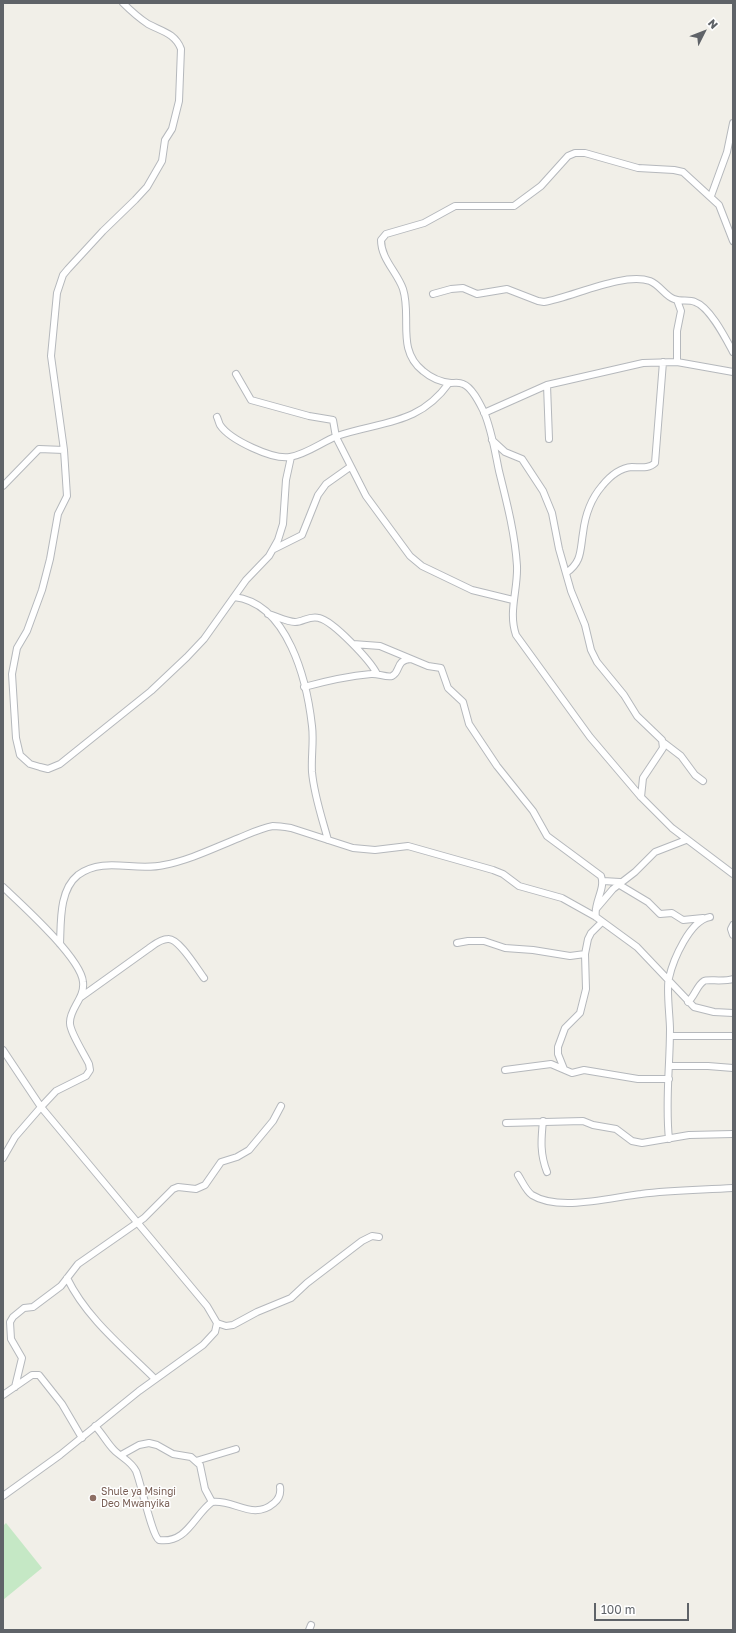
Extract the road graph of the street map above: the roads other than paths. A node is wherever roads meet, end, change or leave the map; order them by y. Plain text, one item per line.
1 (124, 3) edge
2 (733, 123) edge
3 (711, 196) junction
4 (733, 241) edge
5 (433, 294) dead end
6 (677, 300) junction
7 (733, 352) edge
8 (663, 362) junction
9 (677, 362) junction
10 (733, 372) edge
11 (236, 374) dead end
12 (449, 383) junction
13 (547, 385) junction
14 (484, 413) junction
15 (217, 417) dead end
16 (336, 437) junction
17 (549, 439) dead end
18 (492, 440) junction
19 (64, 450) junction
20 (291, 457) junction
21 (350, 467) junction
22 (3, 486) edge
23 (274, 550) junction
24 (566, 573) junction
25 (234, 597) junction
26 (513, 600) junction
27 (268, 614) junction
28 (354, 644) junction
29 (411, 659) junction
30 (376, 674) junction
31 (304, 687) junction
32 (664, 743) junction
33 (704, 781) dead end
34 (641, 797) junction
35 (328, 840) junction
36 (686, 840) junction
37 (733, 874) edge
38 (603, 881) junction
39 (619, 883) junction
40 (3, 887) edge
41 (595, 914) junction
42 (602, 922) junction
43 (733, 925) edge
44 (733, 935) edge
45 (457, 943) dead end
46 (60, 944) junction
47 (585, 954) junction
48 (204, 978) dead end
49 (668, 979) junction
50 (733, 979) edge
51 (81, 997) junction
52 (688, 1002) junction
53 (733, 1013) edge
54 (670, 1036) junction
55 (733, 1036) edge
56 (3, 1050) edge
57 (669, 1066) junction
58 (733, 1068) edge
59 (564, 1069) junction
60 (505, 1070) dead end
61 (669, 1079) junction
62 (281, 1106) dead end
63 (41, 1107) junction
64 (544, 1121) junction
65 (506, 1123) dead end
66 (733, 1134) edge
67 (669, 1139) junction
68 (3, 1158) edge
69 (547, 1172) dead end
70 (518, 1175) dead end
71 (733, 1188) edge
72 (138, 1222) junction
73 (379, 1237) dead end
74 (67, 1278) junction
75 (217, 1323) junction
76 (155, 1379) junction
77 (15, 1387) junction
78 (3, 1395) edge
79 (95, 1426) junction
80 (82, 1438) junction
81 (236, 1449) dead end
82 (120, 1455) junction
83 (196, 1461) junction
84 (280, 1487) dead end
85 (3, 1496) edge
86 (212, 1502) junction

1 - 19 street
2 - 3 street
3 - 4 street
3 - 12 street
5 - 6 street
6 - 7 street
6 - 9 street
8 - 9 street
8 - 13 street
8 - 24 street
9 - 10 street
11 - 16 street
12 - 14 street
12 - 16 street
13 - 14 street
13 - 17 street
14 - 18 street
15 - 20 street
16 - 20 street
16 - 21 street
18 - 24 street
18 - 26 street
19 - 22 street
19 - 25 street
20 - 23 street
21 - 23 street
21 - 26 street
23 - 25 street
24 - 32 street
25 - 27 street
26 - 34 street
27 - 28 street
27 - 31 street
28 - 29 street
28 - 30 street
29 - 30 street
29 - 38 street
30 - 31 street
31 - 35 street
32 - 33 street
32 - 34 street
34 - 36 street
35 - 41 street
35 - 46 street
36 - 37 street
36 - 39 street
38 - 39 street
38 - 41 street
39 - 41 street
39 - 49 street
40 - 46 street
41 - 42 street
42 - 47 street
42 - 49 street
43 - 44 street
45 - 47 street
46 - 51 street
47 - 59 street
48 - 51 street
49 - 52 street
49 - 54 street
50 - 52 street
51 - 63 street
52 - 53 street
54 - 55 street
54 - 57 street
56 - 63 street
57 - 58 street
57 - 61 street
59 - 60 street
59 - 61 street
61 - 67 street
62 - 72 street
63 - 68 street
63 - 72 street
64 - 65 street
64 - 67 street
64 - 69 street
66 - 67 street
70 - 71 street
72 - 74 street
72 - 75 street
73 - 75 street
74 - 76 street
74 - 77 street
75 - 76 street
76 - 79 street
77 - 78 street
77 - 80 street
79 - 80 street
79 - 82 street
80 - 85 street
81 - 83 street
82 - 83 street
82 - 86 street
83 - 86 street
84 - 86 street

